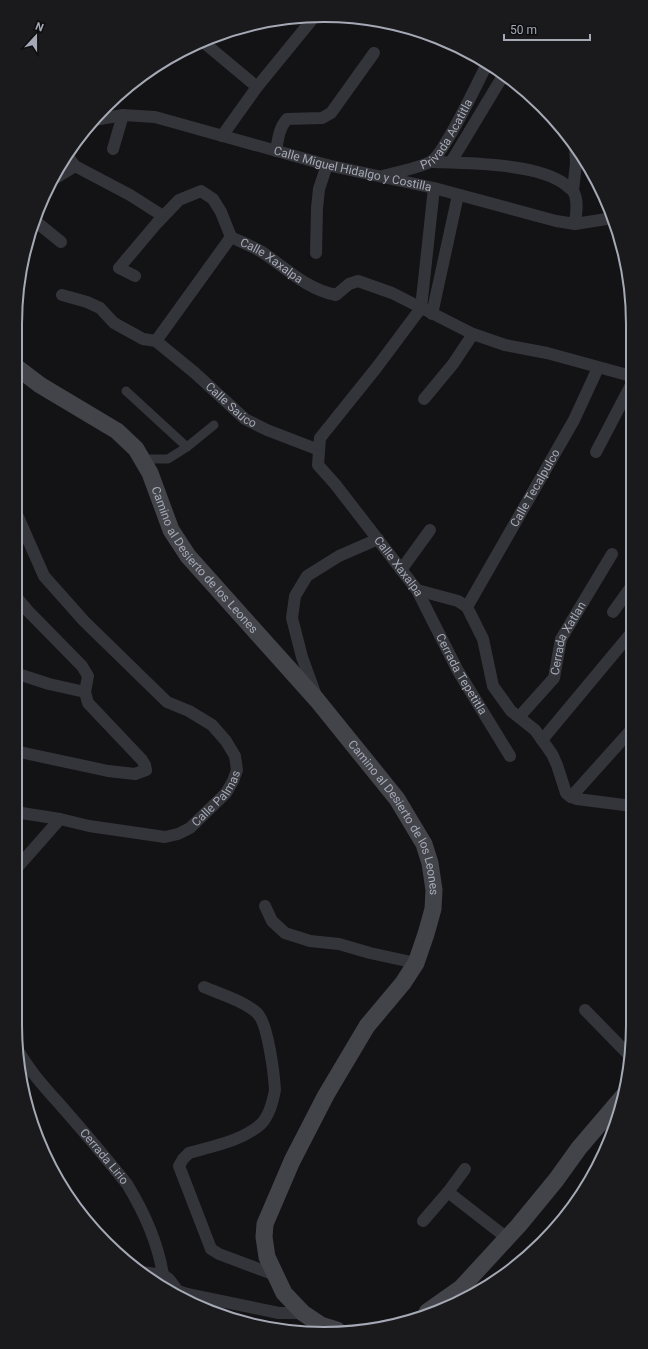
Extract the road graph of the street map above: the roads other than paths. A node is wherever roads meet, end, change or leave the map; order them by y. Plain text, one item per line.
1 (310, 23) edge
2 (207, 45) edge
3 (374, 53) dead end
4 (485, 68) edge
5 (501, 79) edge
6 (257, 87) junction
7 (123, 114) junction
8 (105, 116) edge
9 (222, 136) junction
10 (113, 149) dead end
11 (276, 151) junction
12 (576, 157) edge
13 (70, 160) edge
14 (432, 162) junction
15 (451, 162) junction
16 (327, 165) junction
17 (75, 166) junction
18 (61, 174) edge
19 (383, 177) junction
20 (434, 188) junction
21 (573, 191) junction
22 (458, 195) junction
23 (163, 216) junction
24 (607, 219) edge
25 (39, 224) edge
26 (575, 224) junction
27 (231, 237) junction
28 (61, 242) dead end
29 (316, 253) dead end
30 (135, 276) dead end
31 (62, 295) dead end
32 (426, 311) junction
33 (473, 334) junction
34 (156, 341) junction
35 (598, 368) junction
36 (22, 371) edge
37 (626, 375) edge
38 (126, 391) dead end
39 (626, 394) edge
40 (424, 398) dead end
41 (214, 425) dead end
42 (187, 447) junction
43 (319, 450) junction
44 (596, 452) dead end
45 (142, 459) junction
46 (22, 526) edge
47 (430, 530) dead end
48 (378, 539) junction
49 (612, 554) dead end
50 (402, 570) junction
51 (417, 590) junction
52 (626, 594) edge
53 (22, 604) edge
54 (467, 607) junction
55 (613, 612) dead end
56 (626, 639) edge
57 (22, 675) edge
58 (85, 692) junction
59 (317, 700) junction
60 (519, 717) junction
61 (626, 736) edge
62 (542, 740) junction
63 (22, 753) edge
64 (510, 756) dead end
65 (571, 798) junction
66 (626, 805) edge
67 (22, 813) edge
68 (60, 819) junction
69 (22, 862) edge
70 (265, 906) dead end
71 (416, 962) junction
72 (204, 987) dead end
73 (585, 1010) dead end
74 (624, 1050) edge
75 (25, 1063) edge
76 (615, 1105) edge
77 (465, 1169) dead end
78 (448, 1192) junction
79 (423, 1221) dead end
80 (507, 1238) junction
81 (152, 1274) edge
82 (163, 1275) junction
83 (275, 1275) junction
84 (176, 1289) edge
85 (185, 1293) edge
86 (436, 1306) edge
87 (302, 1313) junction
88 (327, 1327) edge

1 - 6 street
2 - 6 street
3 - 11 street
4 - 14 street, Privada Acatitla
5 - 15 street
6 - 9 street
7 - 8 street, Calle Miguel Hidalgo y Costilla
7 - 9 street, Calle Miguel Hidalgo y Costilla
7 - 10 street
9 - 11 street, Calle Miguel Hidalgo y Costilla
11 - 16 street, Calle Miguel Hidalgo y Costilla
12 - 21 street
13 - 17 street
14 - 15 street
14 - 19 street, Privada Acatitla
15 - 21 street
16 - 19 street, Calle Miguel Hidalgo y Costilla
16 - 29 street
17 - 18 street
17 - 23 street
19 - 20 street, Calle Miguel Hidalgo y Costilla
20 - 22 street, Calle Miguel Hidalgo y Costilla
20 - 32 street
21 - 26 street
22 - 26 street, Calle Miguel Hidalgo y Costilla
22 - 32 street
23 - 27 street, Calle Xaxalpa
23 - 30 street
24 - 26 street, Calle Miguel Hidalgo y Costilla
25 - 28 street
27 - 32 street, Calle Xaxalpa
27 - 34 street
31 - 34 street
32 - 33 street, Calle Xaxalpa
32 - 43 street, Calle Xaxalpa
33 - 35 street, Calle Xaxalpa
33 - 40 street
34 - 43 street, Calle Saúco
35 - 37 street, Calle Xaxalpa
35 - 54 street, Calle Tecalpulco
36 - 45 main road, Camino al Desierto de los Leones
38 - 42 street
39 - 44 street
41 - 42 street
42 - 45 street
43 - 48 street, Calle Xaxalpa
45 - 59 main road, Camino al Desierto de los Leones
46 - 68 street, Calle Palmas
47 - 50 street
48 - 50 street, Calle Xaxalpa
48 - 59 street
49 - 60 street, Cerrada Xatlan
50 - 51 street, Calle Xaxalpa
51 - 54 street, Calle Xaxalpa
51 - 64 street, Cerrada Tepetitla
52 - 55 street
53 - 58 street
54 - 60 street
56 - 62 street
57 - 58 street
58 - 63 street
59 - 71 main road, Camino al Desierto de los Leones
60 - 62 street
61 - 65 street
62 - 65 street
65 - 66 street
67 - 68 street, Calle Palmas
68 - 69 street
70 - 71 street
71 - 83 main road, Camino al Desierto de los Leones
72 - 83 street
73 - 74 street
75 - 82 street, Cerrada Lirio
76 - 80 main road
77 - 78 street
78 - 79 street
78 - 80 street
80 - 86 main road
81 - 82 street
82 - 84 street
83 - 87 main road, Camino al Desierto de los Leones
85 - 87 street
87 - 88 main road, Camino al Desierto de los Leones

